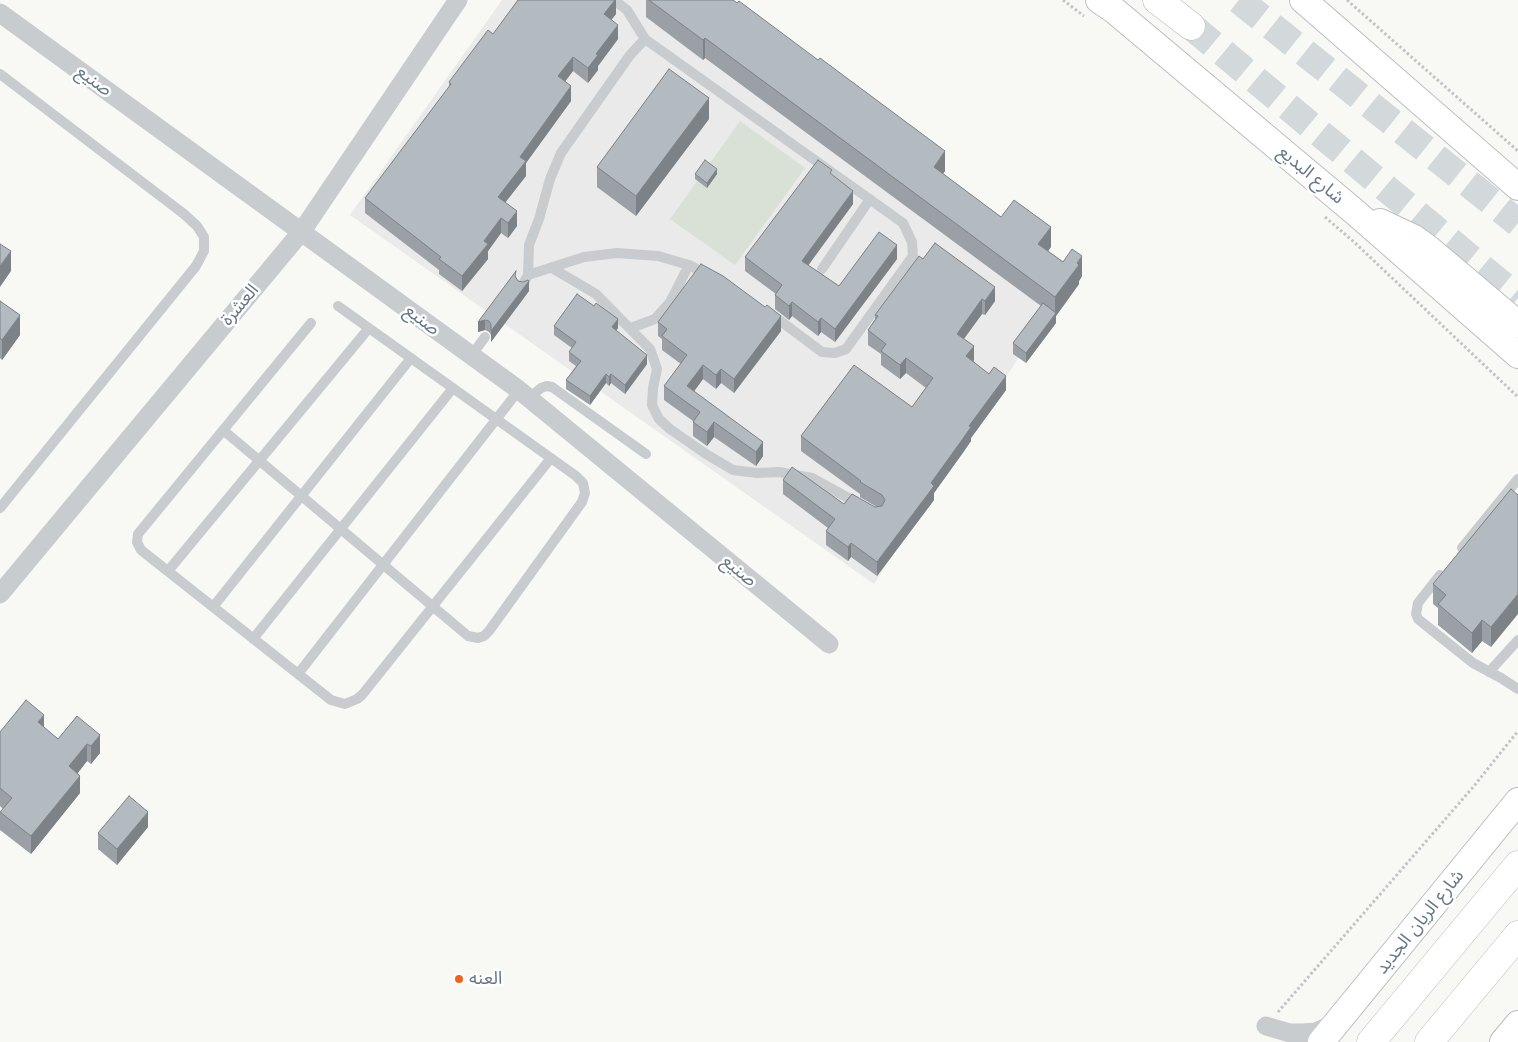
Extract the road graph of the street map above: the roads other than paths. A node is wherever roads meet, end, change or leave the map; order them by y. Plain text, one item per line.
1 (458, 0) edge
2 (614, 0) edge
3 (1157, 0) edge
4 (1303, 0) edge
5 (1092, 8) edge
6 (0, 14) edge
7 (1191, 26) tunnel mouth
8 (645, 39) junction
9 (0, 74) edge
10 (1518, 187) edge
11 (870, 199) junction
12 (1356, 213) junction
13 (302, 231) junction
14 (689, 265) junction
15 (552, 268) junction
16 (822, 269) dead end
17 (528, 275) junction
18 (720, 281) edge
19 (522, 286) edge
20 (338, 306) dead end
21 (760, 306) edge
22 (311, 323) dead end
23 (1518, 324) edge
24 (369, 328) junction
25 (631, 328) junction
26 (485, 337) dead end
27 (1518, 355) edge
28 (471, 356) junction
29 (412, 358) junction
30 (453, 388) junction
31 (524, 394) junction
32 (497, 419) junction
33 (222, 430) junction
34 (646, 454) dead end
35 (550, 458) junction
36 (259, 461) junction
37 (1518, 479) edge
38 (1514, 492) edge
39 (301, 496) junction
40 (0, 508) edge
41 (870, 510) edge
42 (340, 529) junction
43 (383, 565) junction
44 (168, 571) junction
45 (0, 594) edge
46 (432, 606) junction
47 (213, 607) junction
48 (253, 639) junction
49 (1518, 640) edge
50 (829, 644) dead end
51 (1489, 672) junction
52 (298, 674) junction
53 (1518, 689) edge
54 (1518, 801) edge
55 (1518, 865) edge
56 (1518, 935) edge
57 (1496, 962) junction
58 (1338, 1022) junction
59 (1518, 1024) edge
60 (1276, 1042) edge
61 (1321, 1042) edge
62 (1371, 1042) edge
63 (1429, 1042) edge
64 (1444, 1042) edge
65 (1503, 1042) edge

1 - 13 street, العشرة
2 - 8 lane
3 - 7 highway
4 - 10 main road
5 - 12 main road, شارع البديع
6 - 13 street, صنيع
8 - 11 lane
8 - 17 lane
9 - 40 lane
11 - 16 lane
11 - 21 lane
12 - 23 main road
12 - 27 main road, شارع البديع
13 - 28 street, صنيع
13 - 45 street, العشرة
14 - 15 lane
14 - 18 lane
14 - 25 lane
15 - 17 lane
15 - 25 lane
17 - 19 lane
20 - 24 lane
22 - 33 lane
24 - 29 lane
24 - 36 lane
25 - 41 lane
26 - 28 lane
28 - 31 street, صنيع
29 - 30 lane
29 - 39 lane
30 - 32 lane
30 - 42 lane
31 - 32 lane
31 - 34 lane
31 - 50 street, صنيع
32 - 35 lane
32 - 43 lane
33 - 36 lane
33 - 44 lane
35 - 46 lane
35 - 46 lane
36 - 39 lane
36 - 44 lane
37 - 38 lane
38 - 51 lane
39 - 42 lane
39 - 47 lane
42 - 43 lane
42 - 48 lane
43 - 46 lane
43 - 52 lane
44 - 47 lane
46 - 52 lane
47 - 48 lane
48 - 52 lane
49 - 51 lane
51 - 53 lane
54 - 58 main road, شارع الريان الجديد
55 - 62 highway
56 - 57 highway
57 - 63 highway
57 - 64 highway
58 - 60 street
58 - 61 main road, شارع الريان الجديد
59 - 65 main road

